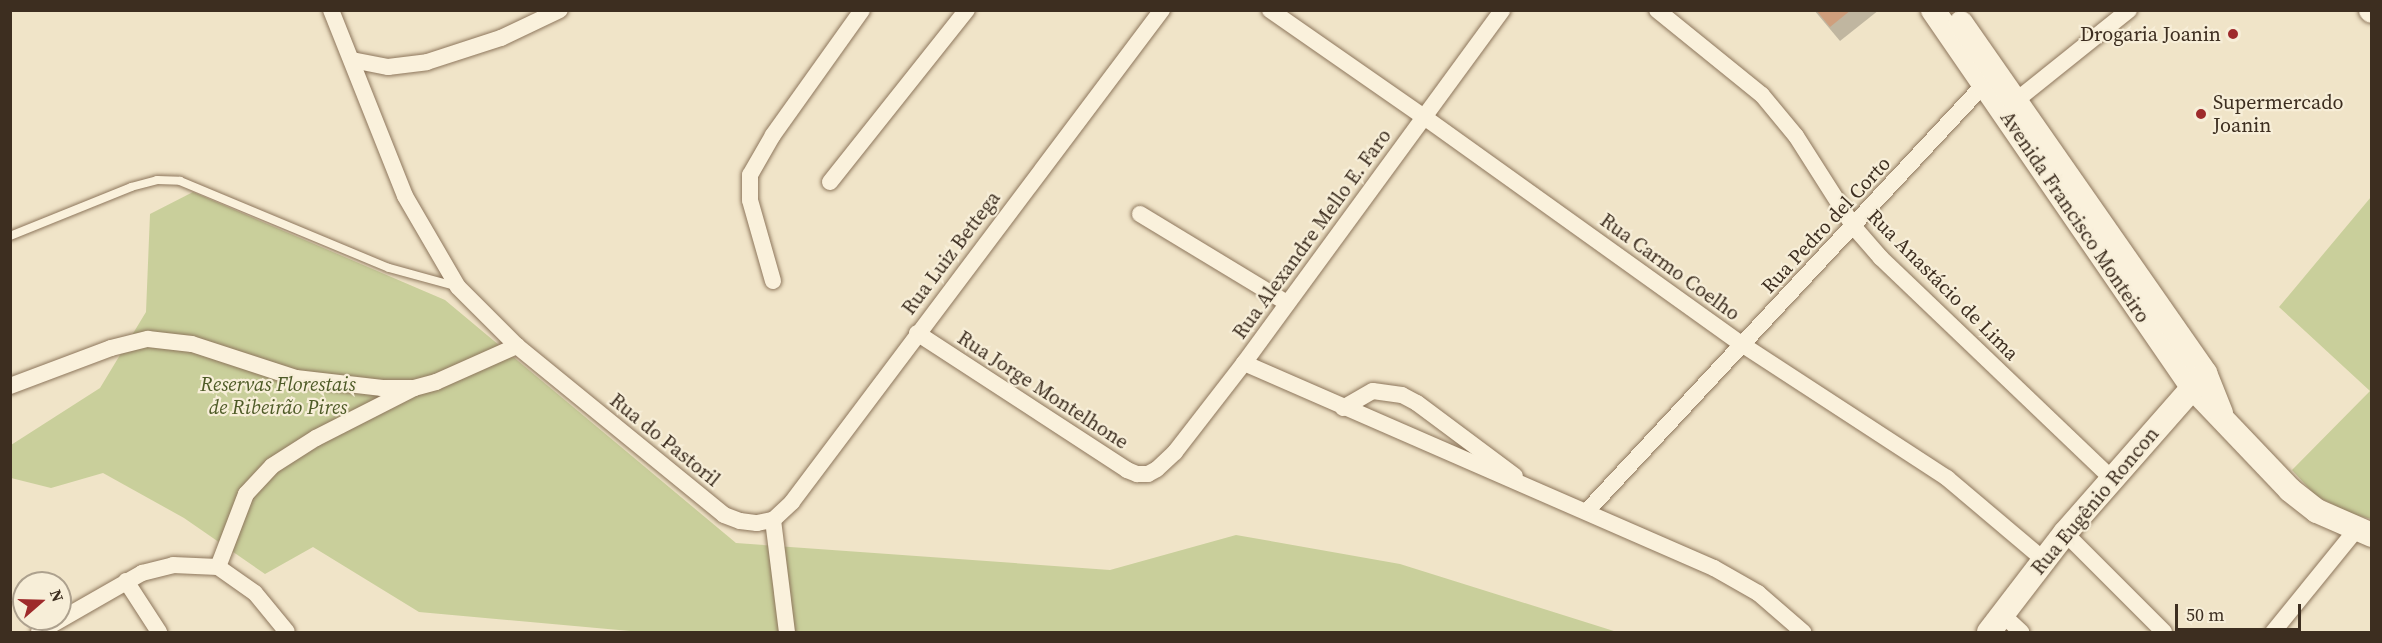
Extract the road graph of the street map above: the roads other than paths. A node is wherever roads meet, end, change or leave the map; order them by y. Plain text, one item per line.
1 (331, 10) edge
2 (560, 10) edge
3 (862, 10) edge
4 (968, 10) edge
5 (1162, 10) edge
6 (1270, 10) edge
7 (1502, 10) edge
8 (1657, 10) edge
9 (1933, 10) edge
10 (1953, 10) edge
11 (2129, 10) edge
12 (352, 60) junction
13 (1990, 78) junction
14 (2009, 106) junction
15 (1424, 117) junction
16 (830, 182) dead end
17 (1140, 214) dead end
18 (1854, 227) junction
19 (10, 236) edge
20 (773, 281) dead end
21 (458, 287) junction
22 (1287, 303) junction
23 (917, 333) junction
24 (1743, 345) junction
25 (517, 346) junction
26 (1244, 363) junction
27 (2198, 380) junction
28 (10, 386) edge
29 (414, 388) junction
30 (1343, 408) junction
31 (1148, 474) joint
32 (2111, 478) junction
33 (1527, 486) junction
34 (1587, 511) junction
35 (773, 520) junction
36 (2364, 532) edge
37 (2065, 533) junction
38 (2044, 560) junction
39 (218, 567) junction
40 (126, 581) junction
41 (1996, 624) edge
42 (39, 633) edge
43 (159, 633) edge
44 (287, 633) edge
45 (787, 633) edge
46 (1803, 633) edge
47 (2021, 633) edge
48 (2164, 633) edge
49 (2274, 633) edge

1 - 12 street, Rua do Pastoril
2 - 12 street
3 - 20 street
4 - 16 street
5 - 23 street, Rua Luiz Bettega
6 - 15 street, Rua Carmo Coelho
7 - 15 street, Rua Alexandre Mello E. Faro
8 - 18 street, Rua Anastácio de Lima
9 - 13 main road, Avenida Francisco Monteiro
10 - 13 main road, Avenida Francisco Monteiro
11 - 14 street
12 - 21 street, Rua do Pastoril
13 - 14 main road, Avenida Francisco Monteiro
13 - 18 street, Rua Pedro del Corto
14 - 27 main road, Avenida Francisco Monteiro
15 - 22 street, Rua Alexandre Mello E. Faro
15 - 24 street, Rua Carmo Coelho
17 - 22 street
18 - 24 street, Rua Pedro del Corto
18 - 32 street, Rua Anastácio de Lima
19 - 21 lane, Rua do Pastoril
21 - 25 street, Rua do Pastoril
22 - 26 street, Rua Alexandre Mello E. Faro
23 - 31 street, Rua Jorge Montelhone
23 - 35 street, Rua Luiz Bettega
24 - 34 street, Rua Pedro del Corto
24 - 38 street, Rua Carmo Coelho
25 - 29 street
25 - 35 street, Rua do Pastoril
26 - 30 street
26 - 31 street, Rua Alexandre Mello E. Faro
27 - 32 main road, Rua Eugênio Roncon
27 - 36 main road, Avenida Francisco Monteiro
28 - 29 street
29 - 39 street
30 - 33 street
30 - 33 street
32 - 37 main road, Rua Eugênio Roncon
33 - 34 street
34 - 46 street
35 - 45 street
36 - 49 street
37 - 38 main road, Rua Eugênio Roncon
37 - 48 street
38 - 41 main road, Rua Eugênio Roncon
39 - 40 street
39 - 44 street
40 - 42 street
40 - 43 street
41 - 47 street

